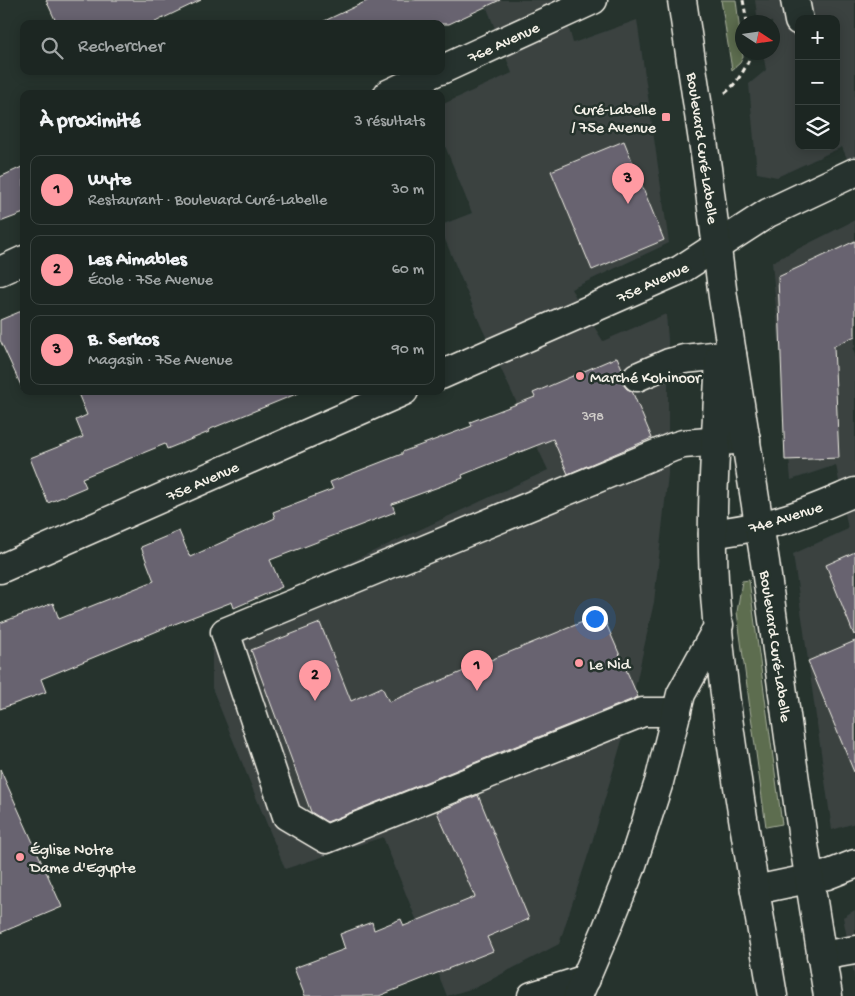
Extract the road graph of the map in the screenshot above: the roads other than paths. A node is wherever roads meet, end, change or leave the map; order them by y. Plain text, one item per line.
1 (592, 0) edge
2 (682, 0) edge
3 (795, 0) edge
4 (798, 15) edge
5 (445, 68) edge
6 (429, 75) edge
7 (397, 90) edge
8 (855, 172) edge
9 (717, 248) junction
10 (20, 262) edge
11 (0, 271) edge
12 (726, 354) junction
13 (445, 373) edge
14 (637, 377) dead end
15 (395, 395) edge
16 (746, 440) junction
17 (716, 442) junction
18 (855, 492) edge
19 (759, 526) junction
20 (713, 534) junction
21 (0, 569) edge
22 (718, 625) junction
23 (677, 712) junction
24 (855, 864) edge
25 (809, 878) junction
26 (755, 890) junction
27 (855, 950) edge
28 (821, 956) junction
29 (582, 987) edge
30 (532, 996) edge
31 (773, 996) edge
32 (828, 996) edge

1 - 5 main road, 76e Avenue
2 - 9 main road, Boulevard Curé-Labelle
3 - 4 main road
6 - 7 main road
8 - 9 main road, 75e Avenue
9 - 12 main road, Boulevard Curé-Labelle
9 - 13 main road, 75e Avenue
10 - 11 main road
12 - 14 main road
12 - 16 main road, Boulevard Curé-Labelle
12 - 17 main road, Boulevard Curé-Labelle
15 - 21 main road, 75e Avenue
16 - 17 main road
16 - 19 main road, Boulevard Curé-Labelle
17 - 20 main road, Boulevard Curé-Labelle
17 - 23 main road
18 - 19 main road, 74e Avenue
19 - 20 main road, 74e Avenue
19 - 25 main road, Boulevard Curé-Labelle
20 - 22 main road, Boulevard Curé-Labelle
22 - 23 main road
22 - 26 main road, Boulevard Curé-Labelle
23 - 29 main road
24 - 25 main road
25 - 26 main road
25 - 28 main road, Boulevard Curé-Labelle
26 - 31 main road, Boulevard Curé-Labelle
27 - 28 main road
28 - 32 main road, Boulevard Curé-Labelle
29 - 30 main road

